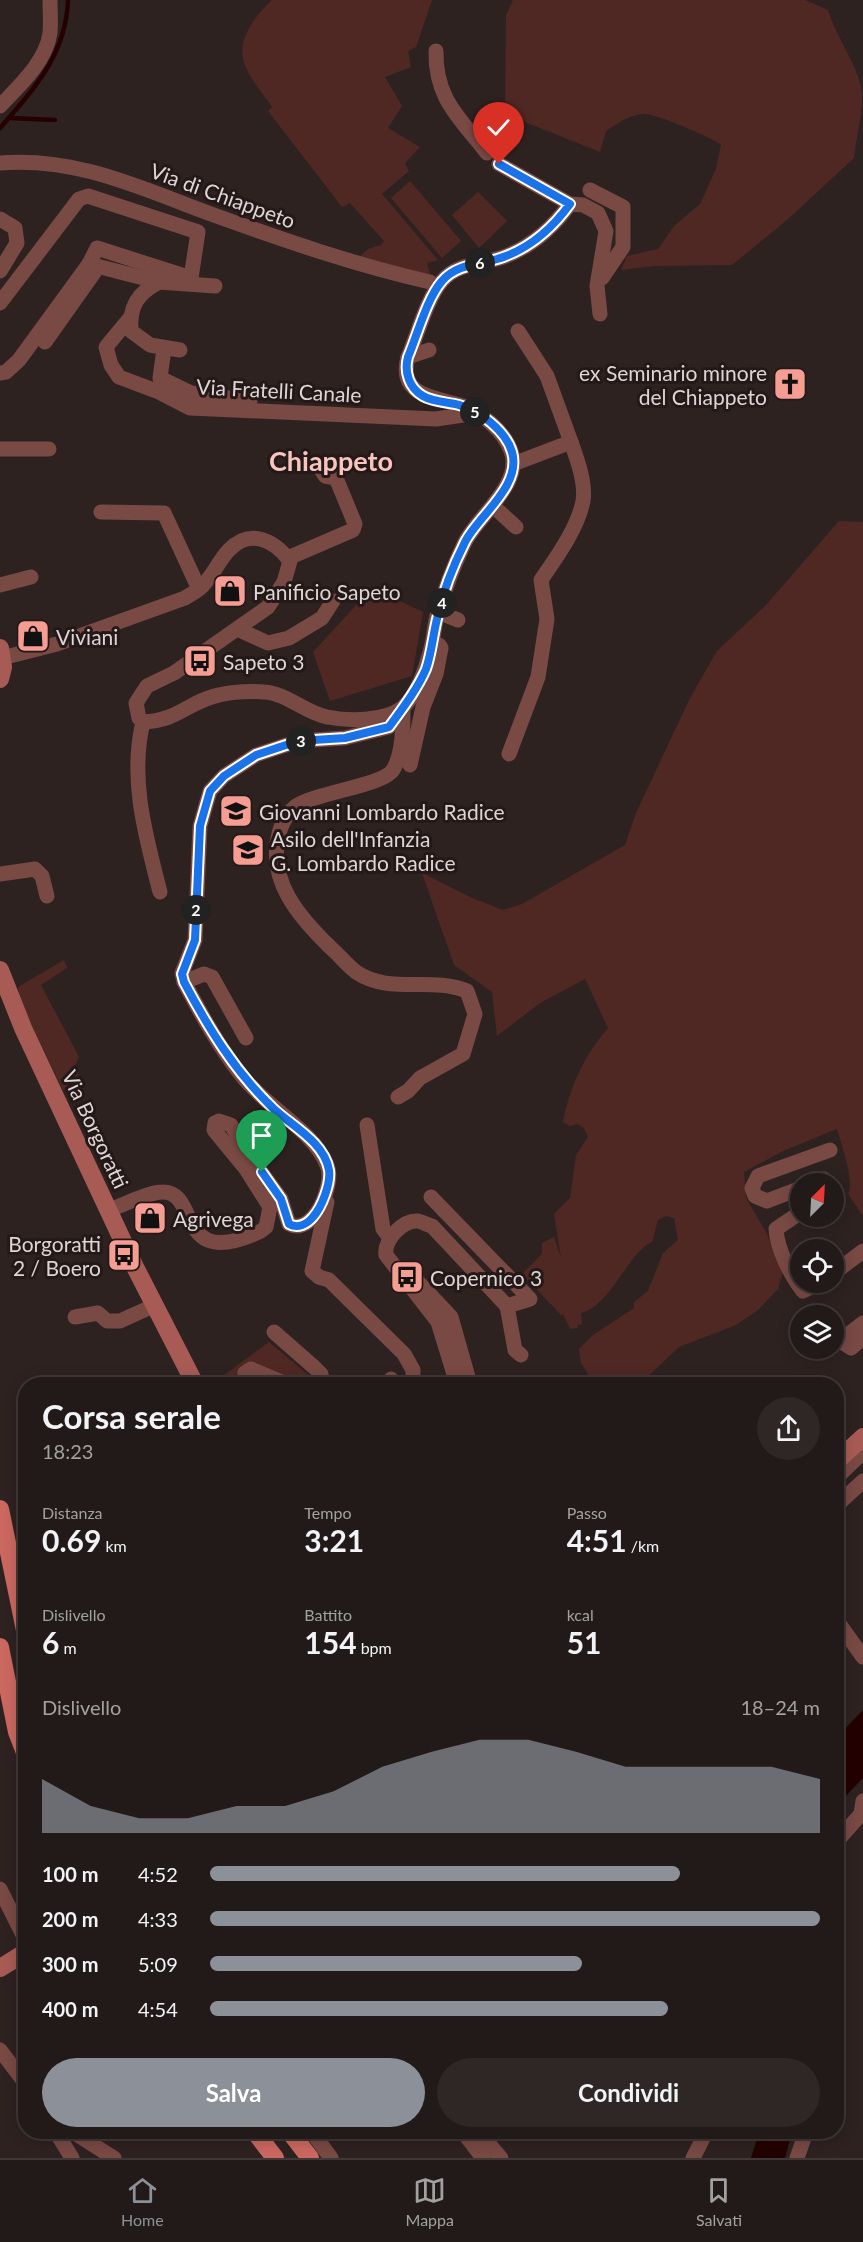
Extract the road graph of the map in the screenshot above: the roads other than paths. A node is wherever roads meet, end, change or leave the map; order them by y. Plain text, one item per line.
1 (50, 0) edge
2 (436, 51) dead end
3 (0, 106) edge
4 (487, 153) dead end
5 (0, 163) edge
6 (499, 164) dead end
7 (590, 190) dead end
8 (570, 204) junction
9 (0, 219) edge
10 (94, 265) junction
11 (0, 271) edge
12 (159, 282) junction
13 (430, 282) dead end
14 (214, 286) dead end
15 (597, 286) junction
16 (0, 303) edge
17 (600, 314) dead end
18 (130, 318) junction
19 (518, 332) dead end
20 (45, 342) dead end
21 (164, 349) junction
22 (180, 350) dead end
23 (429, 350) dead end
24 (408, 357) junction
25 (0, 373) edge
26 (250, 401) dead end
27 (477, 413) junction
28 (571, 442) junction
29 (0, 449) edge
30 (49, 449) dead end
31 (513, 464) junction
32 (322, 471) dead end
33 (493, 506) junction
34 (101, 512) dead end
35 (516, 527) dead end
36 (288, 558) junction
37 (31, 577) dead end
38 (0, 585) edge
39 (199, 589) junction
40 (333, 601) dead end
41 (438, 612) junction
42 (458, 620) dead end
43 (237, 629) junction
44 (433, 635) junction
45 (1, 653) edge
46 (0, 679) edge
47 (403, 708) junction
48 (143, 722) junction
49 (509, 754) dead end
50 (410, 765) dead end
51 (0, 874) edge
52 (160, 892) dead end
53 (47, 896) dead end
54 (0, 970) edge
55 (184, 982) junction
56 (246, 1038) dead end
57 (398, 1097) dead end
58 (367, 1125) dead end
59 (830, 1150) dead end
60 (328, 1181) junction
61 (790, 1192) edge
62 (431, 1197) dead end
63 (109, 1210) junction
64 (790, 1219) edge
65 (390, 1238) junction
66 (863, 1251) edge
67 (844, 1265) edge
68 (396, 1269) junction
69 (790, 1269) edge
70 (153, 1306) junction
71 (507, 1306) junction
72 (75, 1317) dead end
73 (863, 1323) edge
74 (274, 1332) dead end
75 (863, 1338) edge
76 (521, 1355) dead end
77 (191, 1377) edge
78 (246, 1377) edge
79 (270, 1377) edge
80 (322, 1377) edge
81 (412, 1377) edge
82 (455, 1377) edge
83 (468, 1377) edge
84 (863, 1437) edge
85 (863, 1452) edge
86 (844, 1455) edge
87 (844, 1470) edge
88 (863, 1481) edge
89 (844, 1499) edge
90 (0, 1509) edge
91 (18, 1591) edge
92 (844, 1631) edge
93 (0, 1647) edge
94 (863, 1658) edge
95 (18, 1735) edge
96 (863, 1801) edge
97 (844, 1833) edge
98 (0, 1889) edge
99 (18, 1925) edge
100 (18, 1957) edge
101 (0, 1968) edge
102 (0, 2050) edge
103 (18, 2074) edge
104 (60, 2139) edge
105 (84, 2139) edge
106 (260, 2139) edge
107 (295, 2139) edge
108 (317, 2139) edge
109 (468, 2139) edge
110 (484, 2139) edge
111 (702, 2139) edge
112 (804, 2139) edge
113 (72, 2158) edge
114 (114, 2158) edge
115 (275, 2158) edge
116 (310, 2158) edge
117 (331, 2158) edge
118 (483, 2158) edge
119 (501, 2158) edge
120 (693, 2158) edge
121 (797, 2158) edge

1 - 3 street
2 - 4 street
5 - 13 street, Via di Chiappeto
6 - 8 street
7 - 15 street
8 - 15 street
8 - 24 street
9 - 11 street
10 - 12 street
10 - 16 street
10 - 20 street
10 - 25 street
12 - 14 street
12 - 18 street, Via Fratelli Canale
15 - 17 street
18 - 21 street, Via Fratelli Canale
18 - 27 street, Via Fratelli Canale
19 - 28 street
21 - 22 street, Via Fratelli Canale
21 - 26 street, Via Fratelli Canale
23 - 24 street
24 - 27 street
27 - 31 street
28 - 31 street
28 - 49 street
29 - 30 street
31 - 33 street
32 - 36 street
33 - 35 street
33 - 41 street
34 - 39 street
36 - 39 street
36 - 43 street
37 - 38 street
39 - 45 street
40 - 43 street
41 - 42 street
41 - 44 street
43 - 48 street
44 - 47 street
44 - 50 street
45 - 46 street
47 - 48 street
47 - 55 street
47 - 57 street
48 - 52 street
51 - 53 street
54 - 63 street, Via Borgoratti
55 - 56 street
55 - 60 street
58 - 65 street
59 - 61 street
60 - 63 street
60 - 81 street
62 - 71 street
63 - 70 street, Via Borgoratti
64 - 69 street
65 - 68 street
65 - 71 street
66 - 67 street
68 - 82 street
68 - 83 street
70 - 72 street
70 - 77 street, Via Borgoratti
71 - 76 street
73 - 75 street
74 - 80 street
78 - 79 street
84 - 86 street
85 - 87 street
88 - 89 street
90 - 91 main road
92 - 94 street
93 - 95 main road
96 - 97 street
98 - 99 street
100 - 101 street
102 - 103 street
104 - 113 street
105 - 114 street
106 - 115 main road
107 - 116 main road
108 - 117 street
109 - 118 street
110 - 119 street
111 - 120 street
112 - 121 street

